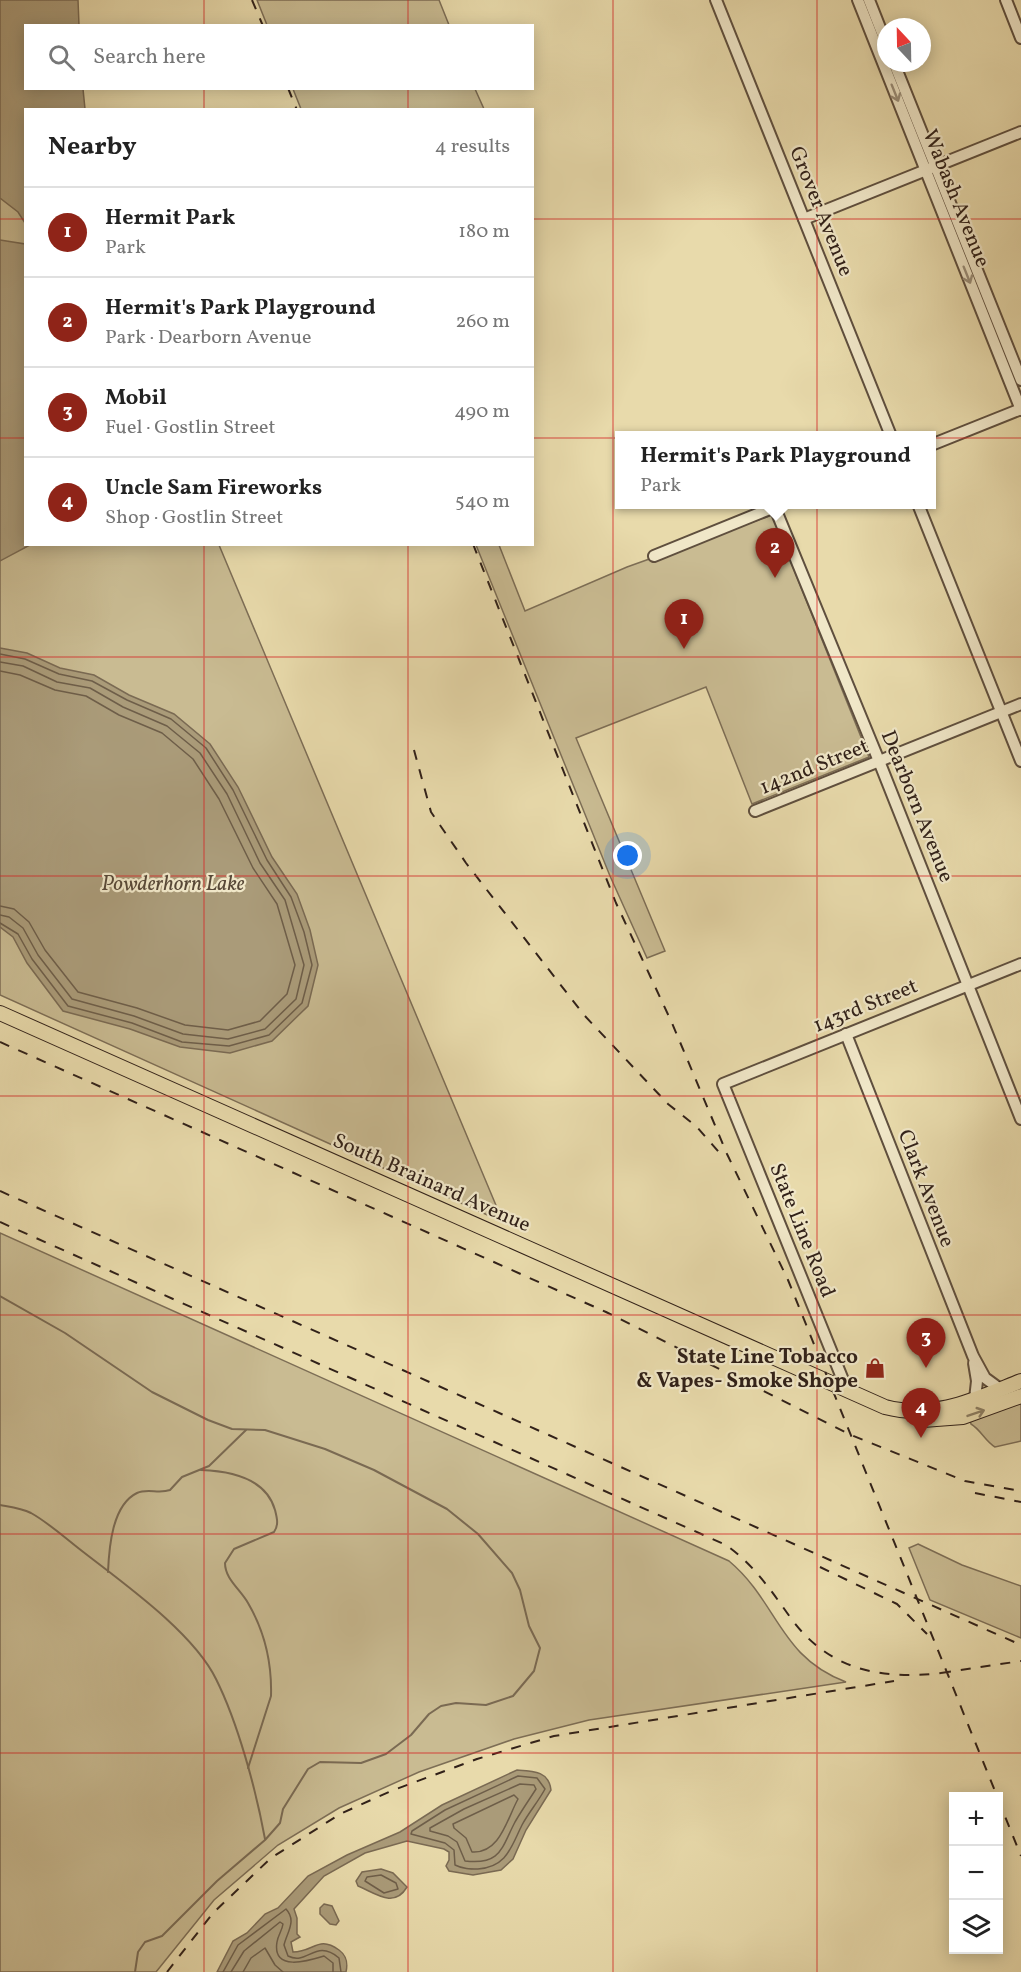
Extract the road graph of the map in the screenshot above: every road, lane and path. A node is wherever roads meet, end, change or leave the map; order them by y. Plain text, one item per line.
1 (716, 0) edge
2 (858, 0) edge
3 (869, 0) edge
4 (1006, 0) edge
5 (877, 20) edge
6 (1021, 38) edge
7 (897, 72) edge
8 (1021, 132) edge
9 (930, 168) junction
10 (804, 219) junction
11 (1021, 380) edge
12 (1021, 409) edge
13 (889, 431) edge
14 (936, 443) edge
15 (772, 509) edge
16 (780, 509) edge
17 (920, 509) edge
18 (654, 556) dead end
19 (1021, 704) edge
20 (1001, 712) junction
21 (879, 761) junction
22 (1021, 761) edge
23 (755, 811) dead end
24 (1021, 964) edge
25 (968, 985) junction
26 (0, 1013) edge
27 (846, 1034) junction
28 (723, 1083) joint
29 (1021, 1119) edge
30 (973, 1356) junction
31 (1021, 1381) edge
32 (1000, 1389) junction
33 (847, 1390) junction
34 (1021, 1396) edge
35 (975, 1399) junction
36 (899, 1410) junction

1 - 10 street, Grover Avenue
2 -> 9 street, Wabash Avenue
3 - 5 street
4 - 6 street
7 - 9 street, Wabash Avenue
8 - 9 street
9 - 10 street
9 - 11 street, Wabash Avenue
9 -> 12 street, Wabash Avenue
10 - 13 street, Grover Avenue
12 - 14 street
15 - 18 street
16 - 21 street, Dearborn Avenue
17 - 20 street
19 - 20 street, 142nd Street
20 - 21 street, 142nd Street
20 - 22 street
21 - 23 street, 142nd Street
21 - 25 street, Dearborn Avenue
24 - 25 street, 143rd Street
25 - 27 street, 143rd Street
25 - 29 street, Dearborn Avenue
26 - 33 main road, South Brainard Avenue
27 - 28 street, 143rd Street
27 - 30 street, Clark Avenue
28 - 33 street, State Line Road
30 - 32 street, Clark Avenue
30 - 35 street, Clark Avenue
31 - 32 main road
32 - 35 main road
33 - 36 main road, South Brainard Avenue
36 -> 34 main road, South Brainard Avenue
35 - 36 main road

